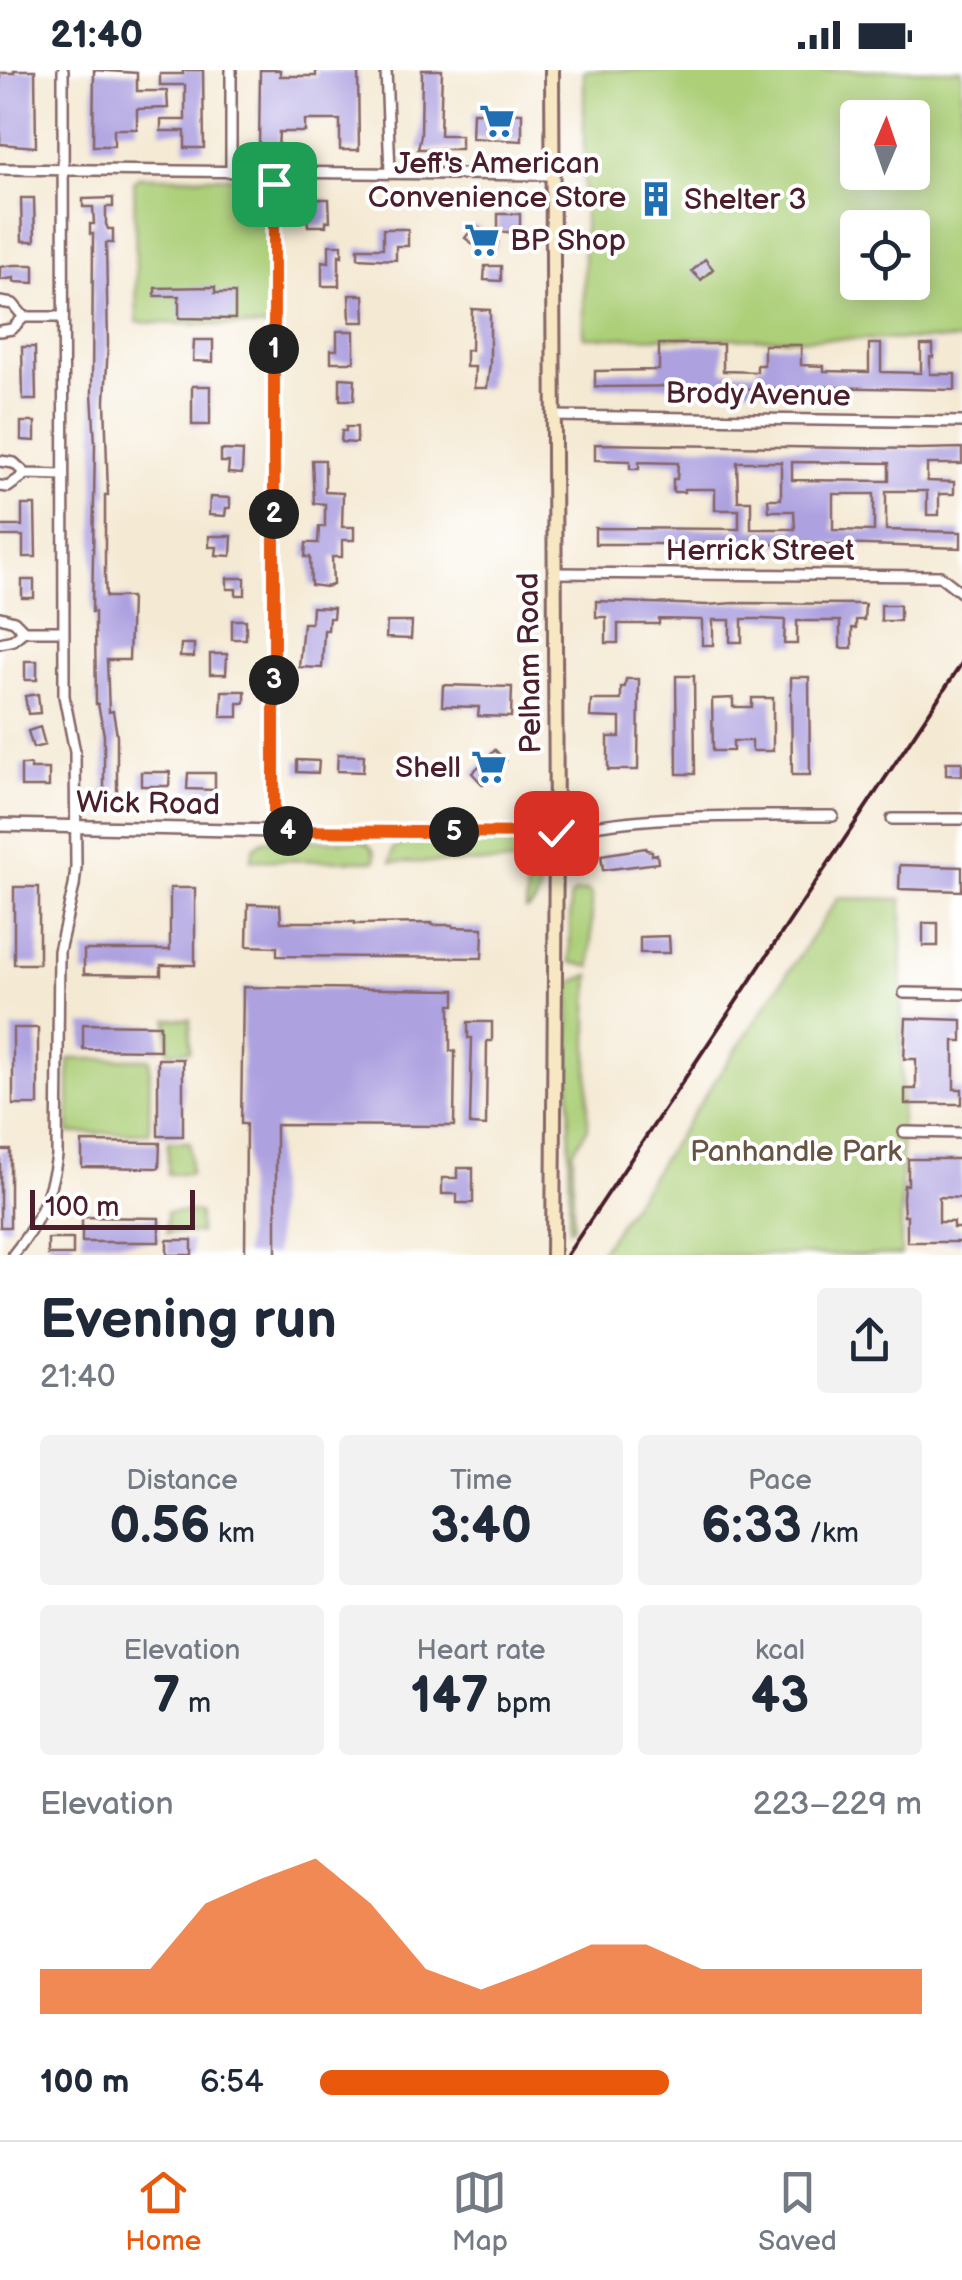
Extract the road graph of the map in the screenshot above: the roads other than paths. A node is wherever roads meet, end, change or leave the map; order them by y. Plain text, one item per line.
1 (63, 70) edge
2 (231, 70) edge
3 (552, 70) edge
4 (388, 71) edge
5 (0, 170) edge
6 (63, 170) junction
7 (231, 172) junction
8 (274, 172) junction
9 (390, 172) junction
10 (552, 175) junction
11 (0, 302) edge
12 (24, 317) junction
13 (63, 317) junction
14 (0, 331) edge
15 (553, 416) junction
16 (962, 422) edge
17 (0, 461) edge
18 (26, 474) junction
19 (64, 475) junction
20 (0, 486) edge
21 (553, 574) junction
22 (962, 594) edge
23 (0, 617) edge
24 (24, 631) junction
25 (64, 632) junction
26 (0, 643) edge
27 (833, 816) dead end
28 (892, 819) dead end
29 (962, 819) edge
30 (0, 825) edge
31 (76, 826) junction
32 (274, 831) junction
33 (556, 833) junction
34 (904, 994) dead end
35 (962, 994) edge
36 (904, 1132) dead end
37 (962, 1133) edge
38 (13, 1255) edge
39 (553, 1255) edge

1 - 6 street
2 - 7 street
3 - 10 main road, Pelham Road
4 - 9 street
5 - 6 street
6 - 7 street
6 - 13 street
7 - 8 street
8 - 9 street
8 - 32 street
9 - 10 street
10 - 15 main road, Pelham Road
11 - 12 street
12 - 13 street
12 - 14 street
13 - 19 street
15 - 16 street, Brody Avenue
15 - 21 main road, Pelham Road
17 - 18 street
18 - 19 street
18 - 20 street
19 - 25 street
21 - 22 street, Herrick Street
21 - 33 main road, Pelham Road
23 - 24 street
24 - 25 street
24 - 26 street
25 - 31 street
27 - 33 street, Wick Road
28 - 29 street
30 - 31 street, Wick Road
31 - 32 street, Wick Road
31 - 38 street
32 - 33 street, Wick Road
33 - 39 main road, Pelham Road
34 - 35 street
36 - 37 street

